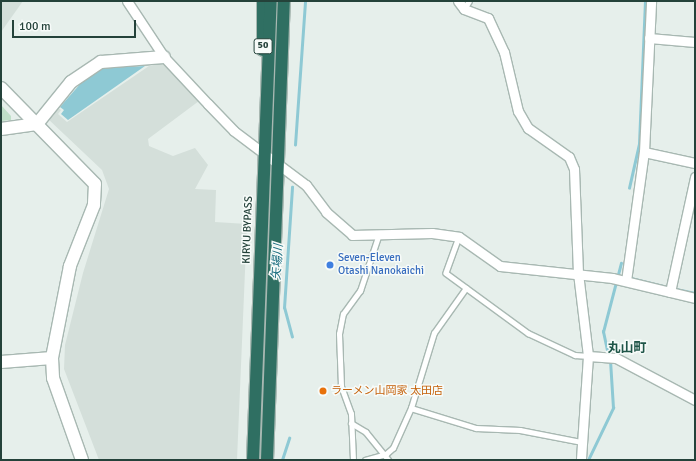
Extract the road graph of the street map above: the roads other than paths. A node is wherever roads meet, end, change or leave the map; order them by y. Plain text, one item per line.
1 (127, 1) edge
2 (263, 1) edge
3 (271, 1) edge
4 (284, 1) edge
5 (292, 1) edge
6 (651, 1) edge
7 (463, 4) edge
8 (649, 38) junction
9 (695, 42) edge
10 (164, 57) junction
11 (282, 76) junction
12 (1, 88) edge
13 (266, 91) junction
14 (37, 124) junction
15 (1, 128) edge
16 (264, 152) junction
17 (644, 152) junction
18 (278, 162) junction
19 (695, 163) edge
20 (695, 177) edge
21 (378, 236) junction
22 (458, 237) junction
23 (578, 273) junction
24 (624, 280) junction
25 (466, 288) junction
26 (670, 292) junction
27 (695, 298) edge
28 (588, 356) junction
29 (52, 358) junction
30 (1, 362) edge
31 (695, 400) edge
32 (411, 408) junction
33 (351, 423) junction
34 (582, 442) junction
35 (386, 454) junction
36 (82, 460) edge
37 (253, 460) edge
38 (267, 460) edge
39 (353, 460) edge
40 (365, 460) edge
41 (389, 460) edge
42 (581, 460) edge

1 - 10 street
2 - 13 highway, 50
3 - 13 highway, KIRYU BYPASS / 50
4 - 11 highway, 50
5 - 11 highway, 50
6 - 8 street
7 - 23 street
8 - 9 street
8 - 17 street
10 - 14 street
10 - 16 street
11 - 18 highway, 50
12 - 14 street
13 - 16 highway, KIRYU BYPASS / 50
14 - 15 street
14 - 29 street
16 - 18 street
16 - 37 highway, KIRYU BYPASS / 50
17 - 19 street
17 - 24 street
18 - 21 street
18 - 38 highway, 50
20 - 26 street
21 - 22 street
21 - 33 lane
22 - 23 street
22 - 25 lane
23 - 24 street
23 - 28 street
24 - 26 street
25 - 28 lane
25 - 32 lane
26 - 27 street
28 - 31 street
28 - 34 street
29 - 30 street
29 - 36 street
32 - 34 lane
32 - 35 lane
33 - 35 lane
33 - 39 lane
34 - 42 street
35 - 40 lane
35 - 41 lane

